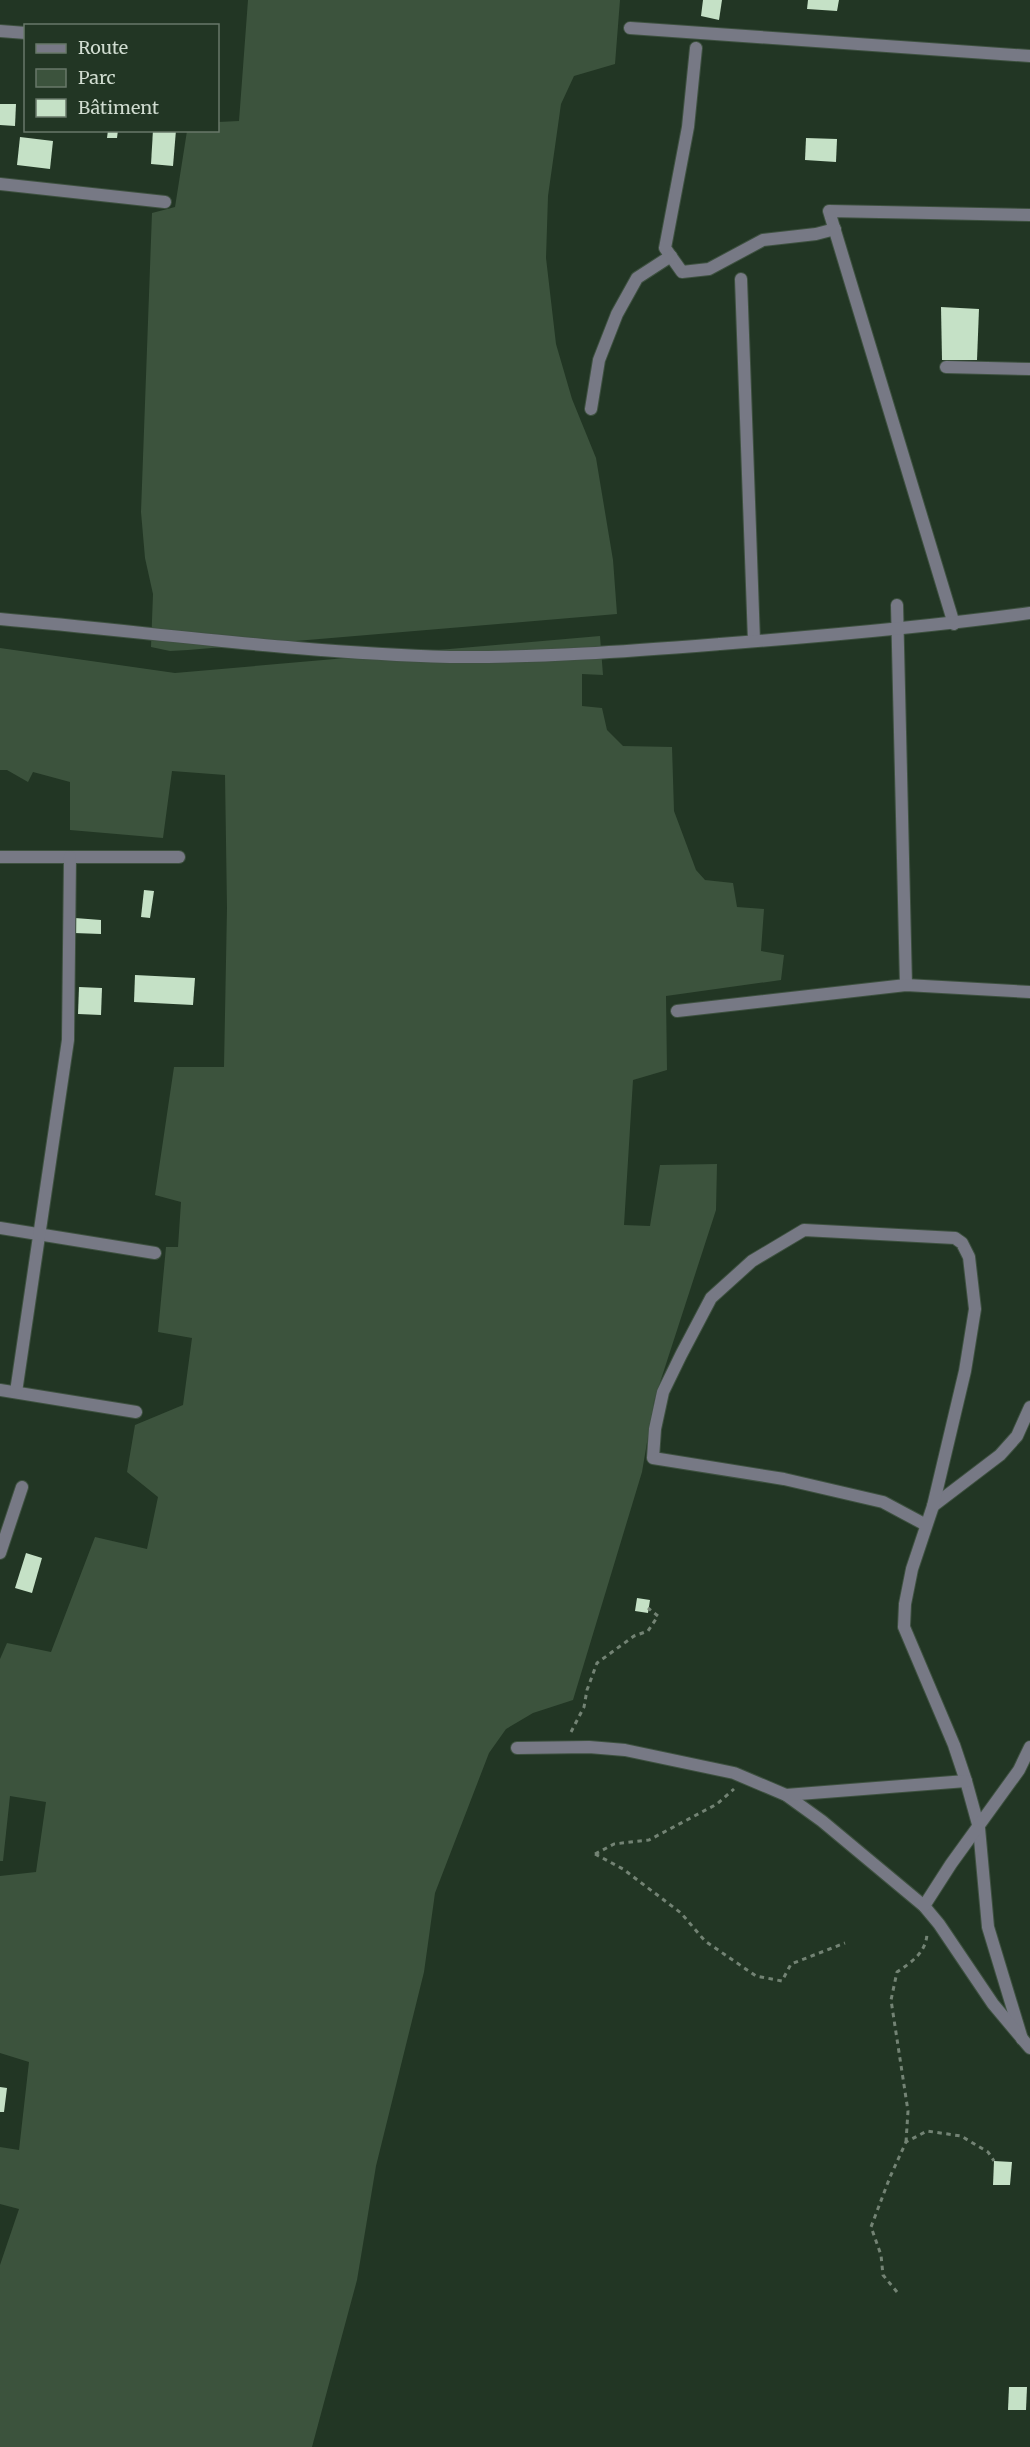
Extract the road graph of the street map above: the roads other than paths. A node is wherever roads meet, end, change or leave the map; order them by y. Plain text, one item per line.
1 (630, 28) dead end
2 (0, 31) edge
3 (24, 33) edge
4 (696, 48) dead end
5 (1030, 56) edge
6 (0, 184) edge
7 (165, 202) dead end
8 (1030, 215) edge
9 (835, 229) junction
10 (671, 256) junction
11 (741, 279) dead end
12 (946, 367) dead end
13 (1030, 369) edge
14 (591, 409) dead end
15 (897, 605) dead end
16 (1030, 613) edge
17 (0, 619) edge
18 (954, 624) junction
19 (899, 630) junction
20 (754, 641) junction
21 (0, 857) edge
22 (70, 857) junction
23 (179, 857) dead end
24 (906, 985) junction
25 (1030, 992) edge
26 (677, 1011) dead end
27 (0, 1228) edge
28 (39, 1235) junction
29 (155, 1253) dead end
30 (0, 1390) edge
31 (16, 1392) junction
32 (1030, 1407) edge
33 (136, 1412) dead end
34 (1027, 1420) edge
35 (22, 1487) dead end
36 (933, 1506) junction
37 (926, 1525) junction
38 (0, 1553) edge
39 (1030, 1747) edge
40 (518, 1748) dead end
41 (1030, 1762) edge
42 (1019, 1770) junction
43 (966, 1781) junction
44 (786, 1795) junction
45 (979, 1828) junction
46 (924, 1906) junction
47 (1026, 2043) edge

1 - 5 street
2 - 3 street
4 - 10 street
6 - 7 street
8 - 9 street
9 - 10 street
9 - 18 street
10 - 14 street
11 - 20 street
12 - 13 street
15 - 19 street
16 - 18 street
17 - 20 street
18 - 19 street
19 - 20 street
19 - 24 street
21 - 22 street
22 - 23 street
22 - 28 street
24 - 25 street
24 - 26 street
27 - 28 street
28 - 29 street
28 - 31 street
30 - 31 street
31 - 33 street
32 - 34 street
34 - 36 street
35 - 38 street
36 - 37 street
36 - 37 street
37 - 43 street
39 - 42 street
40 - 44 street
41 - 42 street
42 - 45 street
43 - 44 street
43 - 45 street
44 - 46 street
45 - 46 street
45 - 47 street
46 - 47 street

